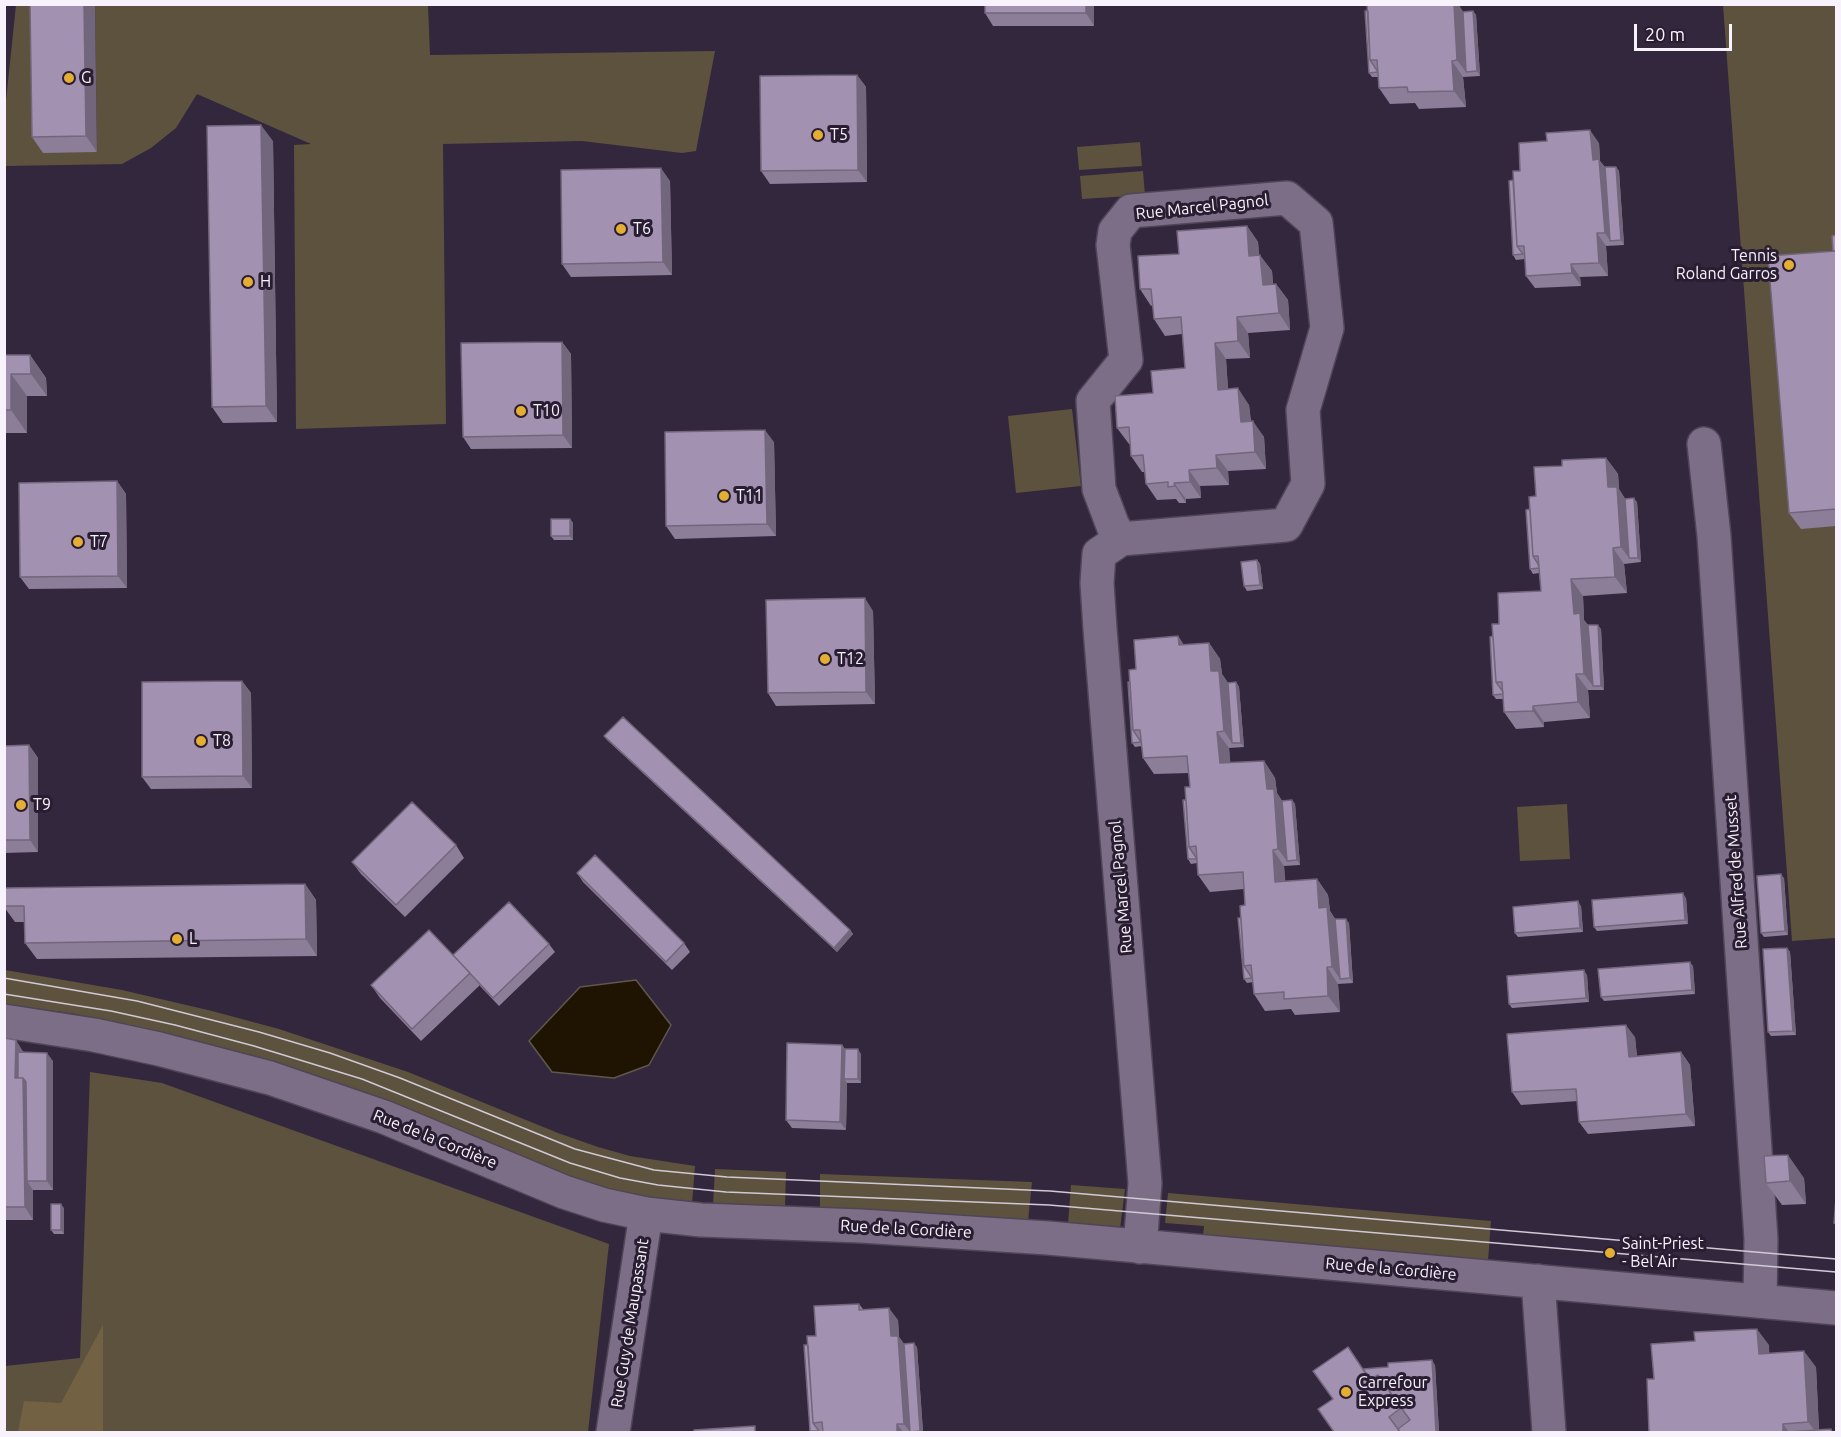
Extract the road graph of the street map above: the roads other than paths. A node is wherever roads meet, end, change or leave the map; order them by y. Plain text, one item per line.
1 (1704, 444) dead end
2 (1121, 539) junction
3 (4, 1021) edge
4 (646, 1214) junction
5 (1140, 1247) junction
6 (1538, 1281) junction
7 (1760, 1301) junction
8 (1836, 1308) edge
9 (613, 1432) edge
10 (1549, 1432) edge

1 - 7 street, Rue Alfred de Musset
2 - 2 street, Rue Marcel Pagnol
2 - 5 street, Rue Marcel Pagnol
3 - 4 street, Rue de la Cordière
4 - 5 street, Rue de la Cordière
4 - 9 street, Rue Guy de Maupassant
5 - 6 street, Rue de la Cordière
6 - 7 street, Rue de la Cordière
6 - 10 street
7 - 8 street, Rue de la Cordière

